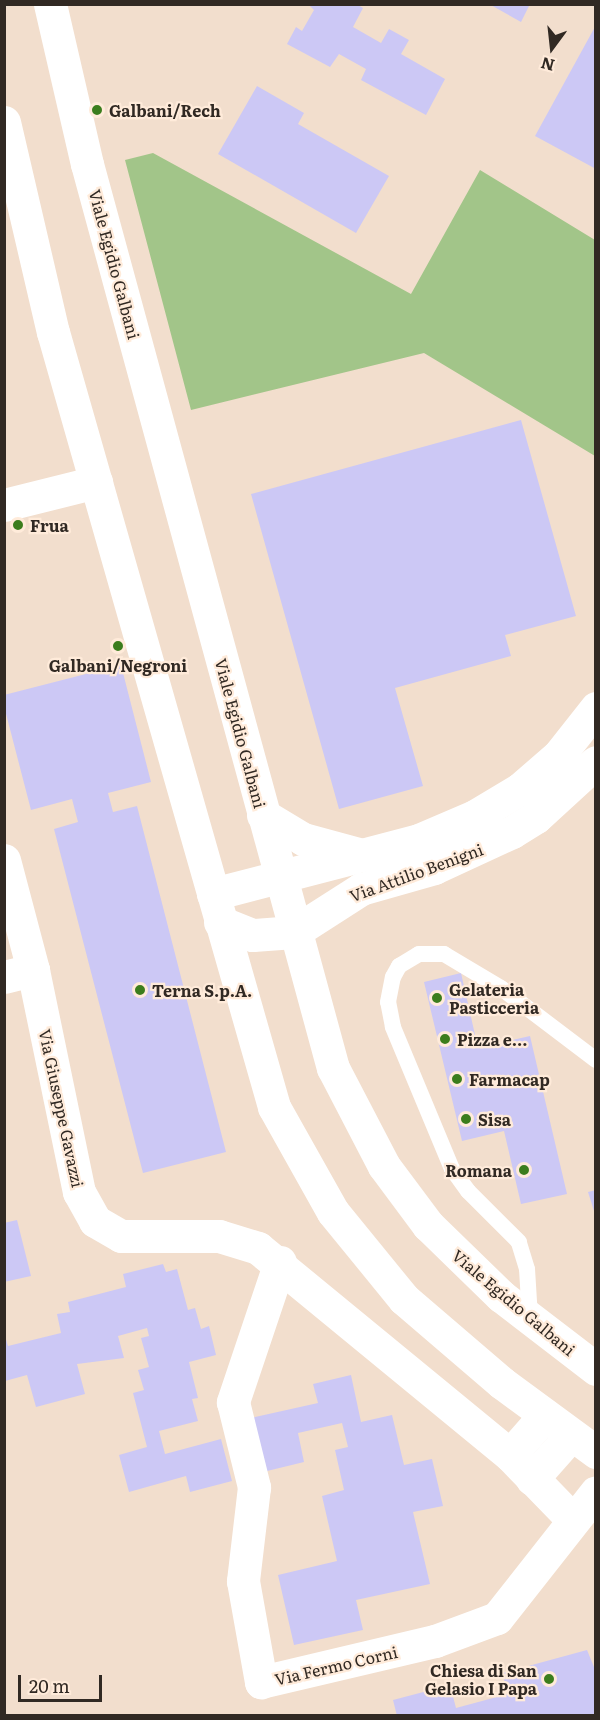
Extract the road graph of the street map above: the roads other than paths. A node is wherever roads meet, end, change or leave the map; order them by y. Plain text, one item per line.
1 (50, 4) edge
2 (4, 122) edge
3 (96, 482) junction
4 (4, 505) edge
5 (596, 708) edge
6 (596, 762) edge
7 (263, 815) junction
8 (362, 855) junction
9 (4, 860) edge
10 (278, 876) junction
11 (217, 908) junction
12 (294, 932) junction
13 (19, 973) edge
14 (596, 1060) edge
15 (280, 1262) junction
16 (530, 1319) junction
17 (596, 1369) edge
18 (545, 1415) junction
19 (583, 1444) edge
20 (510, 1455) junction
21 (532, 1479) junction
22 (596, 1492) edge
23 (571, 1518) junction

1 - 7 street, Viale Egidio Galbani
2 - 3 street
3 - 4 street
3 - 11 street
5 - 8 street, Via Attilio Benigni
6 - 12 street, Via Attilio Benigni
7 - 8 street, Via Attilio Benigni
7 - 10 street, Viale Egidio Galbani
8 - 10 street
9 - 13 street, Via Giuseppe Gavazzi
10 - 11 street
10 - 12 street, Viale Egidio Galbani
11 - 12 street, Via Attilio Benigni
11 - 18 street
12 - 16 street, Viale Egidio Galbani
13 - 15 street, Via Giuseppe Gavazzi
14 - 16 lane
15 - 20 street, Via Giuseppe Gavazzi
15 - 23 street, Via Fermo Corni
16 - 17 street, Viale Egidio Galbani
18 - 19 street
18 - 20 street
19 - 21 street
20 - 21 street, Via Giuseppe Gavazzi
21 - 23 street, Via Giuseppe Gavazzi
22 - 23 street

